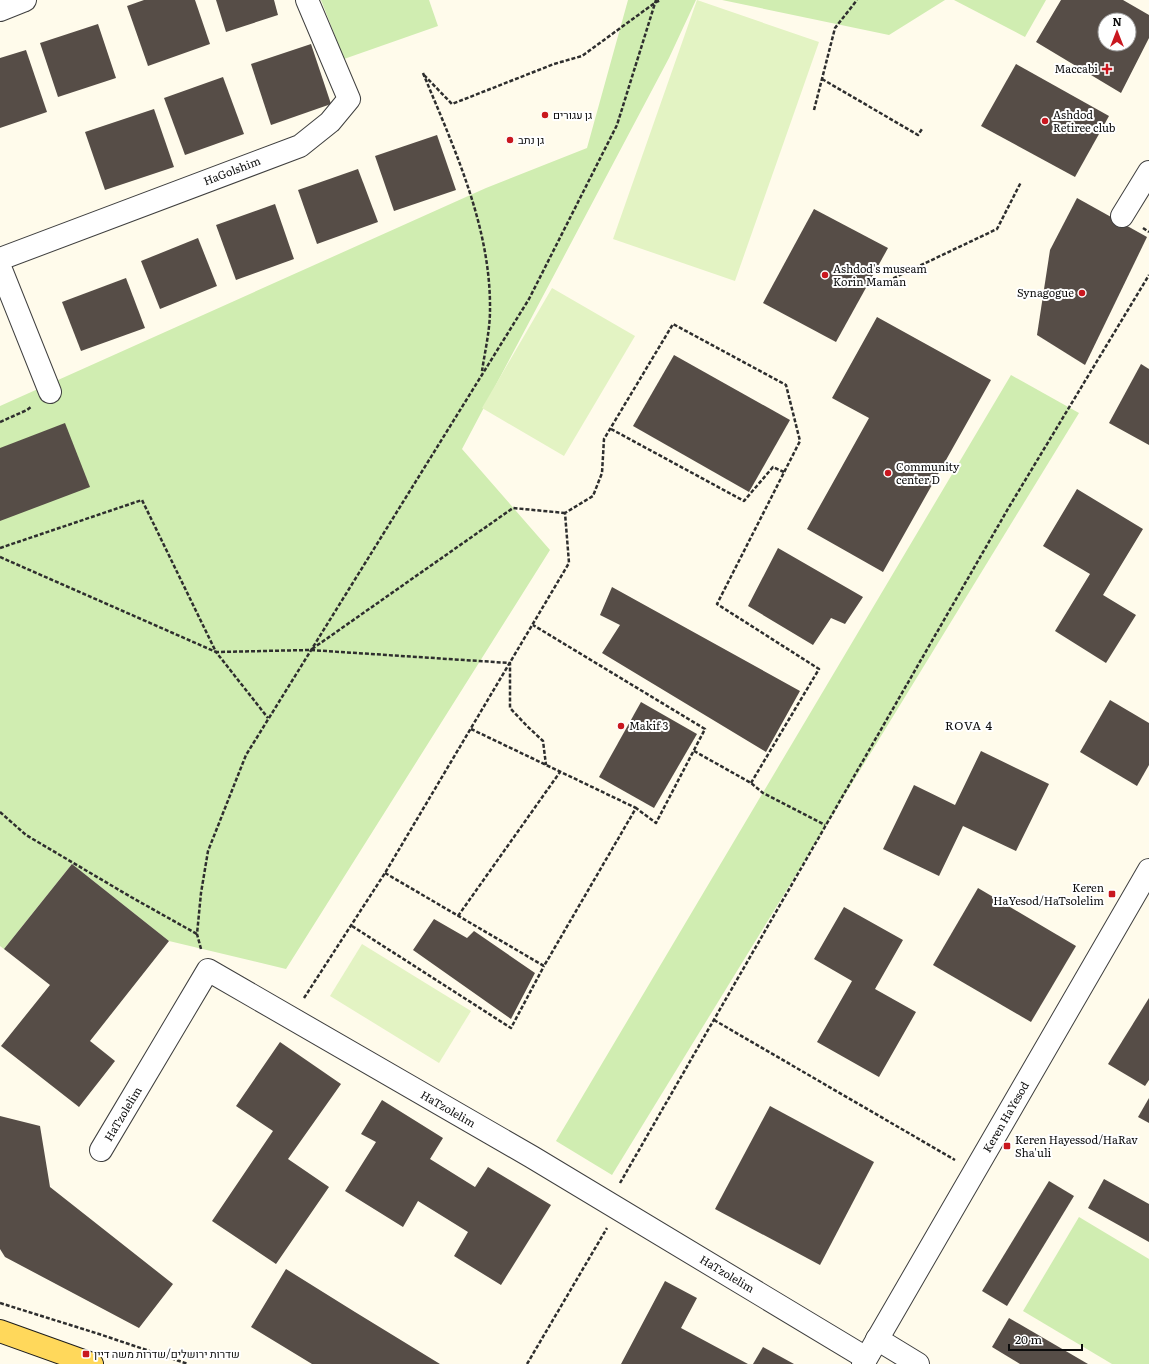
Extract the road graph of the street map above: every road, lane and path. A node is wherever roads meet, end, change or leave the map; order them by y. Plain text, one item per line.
1 (26, 0) edge
2 (307, 0) edge
3 (661, 0) edge
4 (857, 0) edge
5 (656, 1) edge
6 (0, 10) edge
7 (822, 79) junction
8 (814, 110) dead end
9 (922, 129) dead end
10 (1149, 172) edge
11 (1021, 182) dead end
12 (1122, 216) dead end
13 (0, 259) edge
14 (0, 267) edge
15 (1149, 275) edge
16 (877, 286) dead end
17 (482, 373) junction
18 (50, 392) joint
19 (0, 422) edge
20 (611, 429) junction
21 (784, 472) junction
22 (565, 513) junction
23 (0, 548) edge
24 (0, 557) edge
25 (532, 625) junction
26 (310, 650) junction
27 (216, 652) junction
28 (510, 663) junction
29 (268, 718) junction
30 (471, 729) junction
31 (694, 750) junction
32 (546, 765) junction
33 (560, 772) junction
34 (751, 783) junction
35 (636, 808) junction
36 (0, 812) edge
37 (826, 826) junction
38 (1149, 870) edge
39 (385, 873) junction
40 (458, 916) junction
41 (352, 926) junction
42 (197, 934) junction
43 (544, 966) junction
44 (208, 970) junction
45 (290, 1018) junction
46 (714, 1020) junction
47 (101, 1150) dead end
48 (974, 1171) junction
49 (614, 1206) junction
50 (0, 1303) edge
51 (0, 1330) edge
52 (876, 1339) junction
53 (864, 1361) edge
54 (92, 1364) edge
55 (188, 1364) edge
56 (528, 1364) edge
57 (918, 1364) edge

1 - 6 street
2 - 13 street, HaGolshim
3 - 5 path
4 - 7 path
5 - 17 path
5 - 17 path
7 - 8 path
7 - 9 path
10 - 12 street
11 - 16 path
14 - 18 street
15 - 37 path
17 - 26 path
18 - 19 path
20 - 21 path
20 - 21 path
20 - 22 path
21 - 34 path
22 - 25 path
22 - 26 path
23 - 27 path
24 - 27 path
25 - 28 path
25 - 31 path
26 - 27 path
26 - 28 path
26 - 29 path
27 - 29 path
28 - 30 path
28 - 32 path
29 - 42 path
30 - 32 path
30 - 39 path
31 - 34 path
31 - 35 path
32 - 33 path
33 - 35 path
33 - 40 path
34 - 37 path
35 - 43 path
36 - 42 path
37 - 46 path
38 - 48 street, Keren HaYesod
39 - 40 path
39 - 41 path
40 - 43 path
41 - 43 path
41 - 45 path
42 - 44 path
44 - 45 street, HaTzolelim
44 - 47 street, HaTzolelim
45 - 49 street, HaTzolelim
46 - 48 path
46 - 49 path
48 - 52 street, Keren HaYesod
49 - 53 street, HaTzolelim
49 - 56 path
50 - 55 path
51 - 54 main road
52 - 53 street, Keren HaYesod
52 - 57 street

